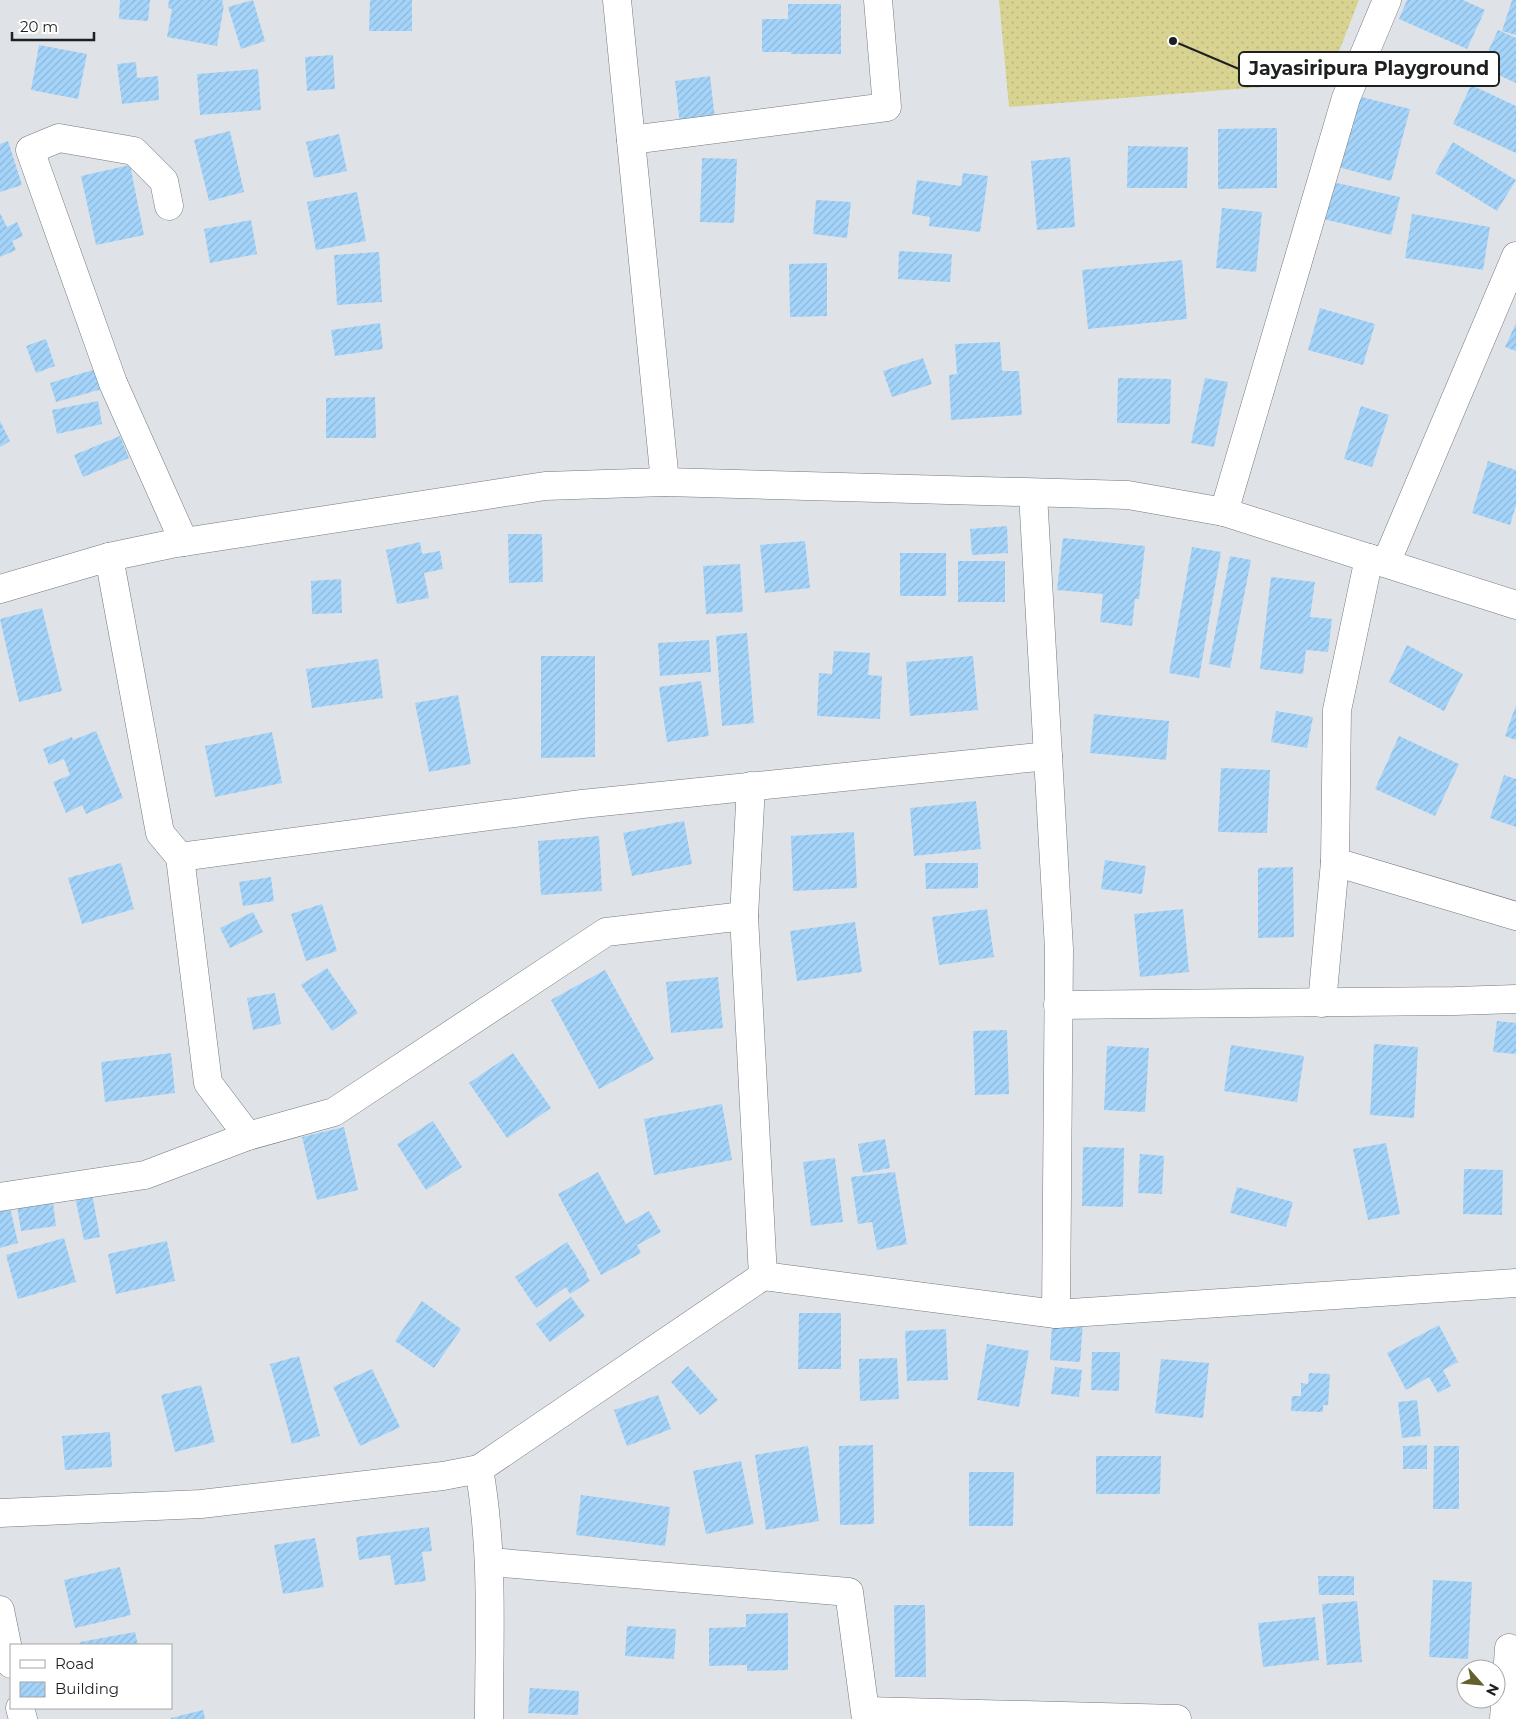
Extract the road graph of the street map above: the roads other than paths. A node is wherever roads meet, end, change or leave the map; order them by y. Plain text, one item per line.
1 (617, 0) edge
2 (878, 0) edge
3 (1387, 0) edge
4 (631, 140) junction
5 (169, 206) dead end
6 (1516, 256) edge
7 (666, 482) junction
8 (1033, 494) junction
9 (1224, 512) junction
10 (184, 542) junction
11 (109, 557) junction
12 (1377, 561) junction
13 (0, 589) edge
14 (1515, 598) edge
15 (1048, 756) junction
16 (751, 786) junction
17 (180, 857) junction
18 (1335, 862) junction
19 (744, 916) junction
20 (1516, 916) edge
21 (1516, 999) edge
22 (1322, 1002) junction
23 (1058, 1004) junction
24 (248, 1136) junction
25 (0, 1197) edge
26 (763, 1276) junction
27 (1516, 1283) edge
28 (1056, 1314) junction
29 (479, 1469) junction
30 (0, 1513) edge
31 (490, 1562) junction
32 (0, 1610) edge
33 (1509, 1648) dead end
34 (10, 1659) edge
35 (866, 1715) edge
36 (489, 1719) edge
37 (1177, 1719) edge
38 (1504, 1719) edge

1 - 4 street
2 - 4 street
3 - 9 street
4 - 7 street
5 - 10 street
6 - 12 street
7 - 8 street
7 - 10 street
8 - 9 street
8 - 15 street
9 - 12 street
10 - 11 street
11 - 13 street
11 - 17 street
12 - 14 street
12 - 18 street
15 - 16 street
15 - 23 street
16 - 17 street
16 - 19 street
17 - 24 street
18 - 20 street
18 - 22 street
19 - 24 street
19 - 26 street
21 - 22 street
22 - 23 street
23 - 28 street
24 - 25 street
26 - 28 street
26 - 29 street
27 - 28 street
29 - 30 street
29 - 31 street
31 - 35 street
31 - 36 street
32 - 34 street
33 - 38 street
35 - 37 street

